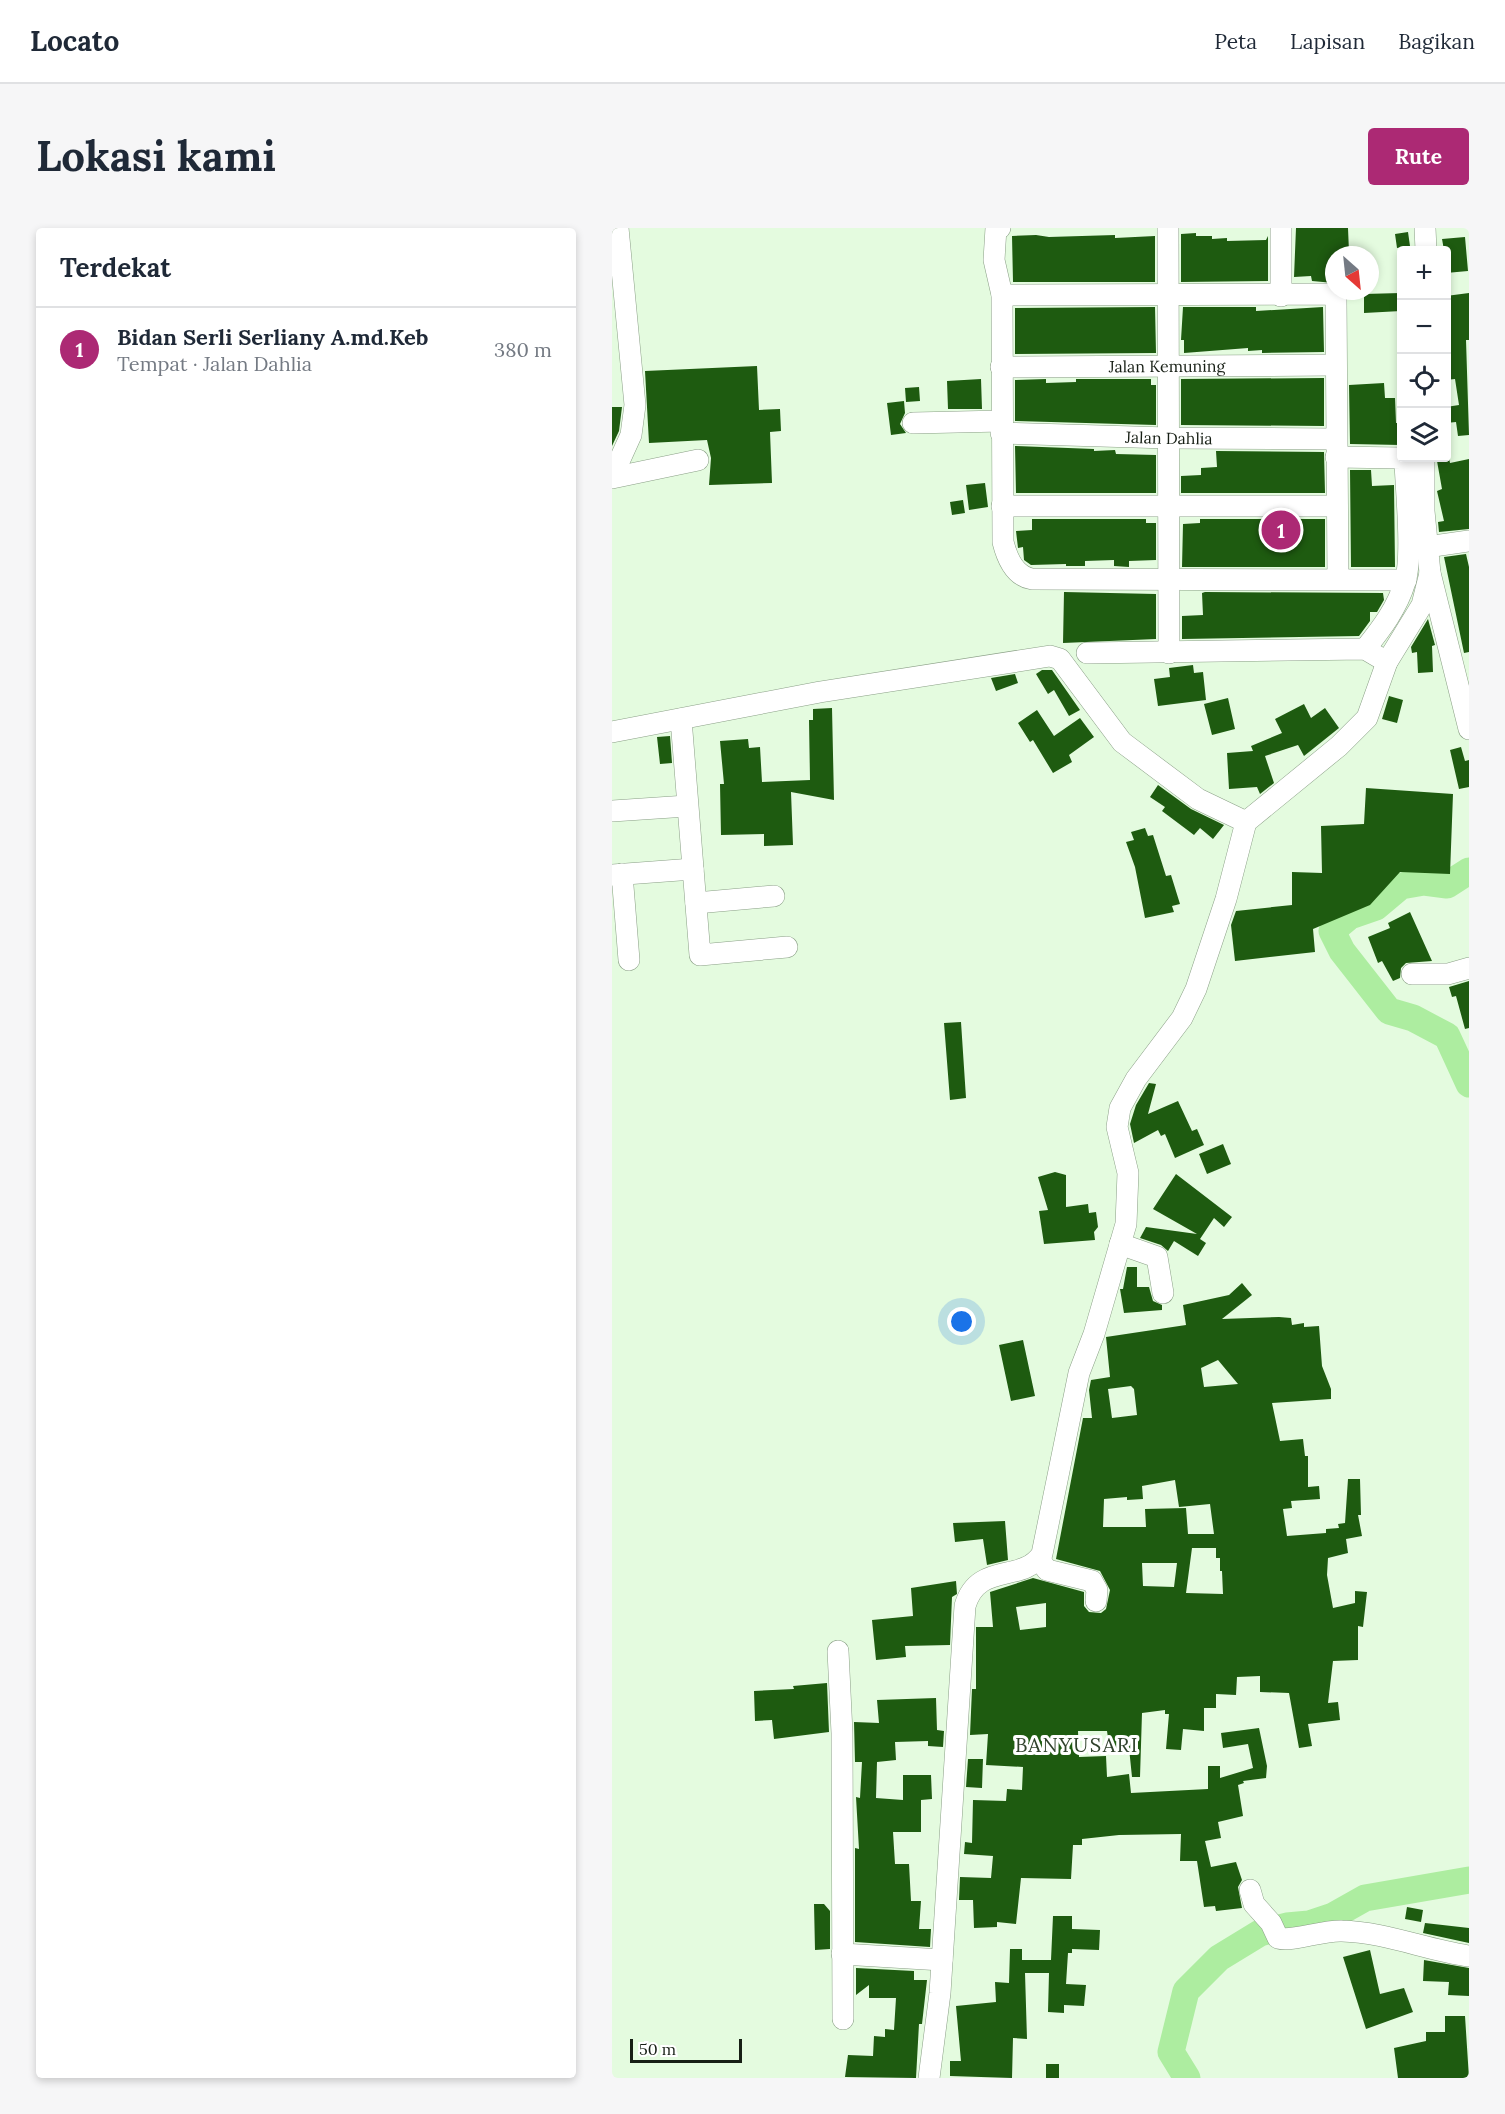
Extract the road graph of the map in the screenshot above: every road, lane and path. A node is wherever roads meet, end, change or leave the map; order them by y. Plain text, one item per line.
1 (618, 228) edge
2 (998, 228) edge
3 (1168, 228) edge
4 (1281, 228) edge
5 (1425, 228) edge
6 (1426, 246) edge
7 (1002, 295) junction
8 (1168, 295) junction
9 (1281, 296) junction
10 (1335, 364) junction
11 (1168, 366) junction
12 (1001, 367) junction
13 (913, 423) dead end
14 (1002, 427) junction
15 (1168, 438) junction
16 (1336, 448) junction
17 (698, 460) dead end
18 (1424, 462) edge
19 (612, 477) edge
20 (1002, 506) junction
21 (1168, 506) junction
22 (1336, 506) junction
23 (1469, 541) edge
24 (1417, 549) junction
25 (1430, 573) junction
26 (1168, 579) junction
27 (1338, 579) junction
28 (1406, 580) junction
29 (1365, 649) junction
30 (1087, 653) dead end
31 (1169, 653) junction
32 (1387, 662) junction
33 (681, 719) junction
34 (1469, 729) edge
35 (612, 732) edge
36 (687, 806) junction
37 (612, 812) edge
38 (1245, 822) junction
39 (693, 869) junction
40 (617, 874) edge
41 (774, 896) dead end
42 (696, 903) junction
43 (787, 947) dead end
44 (629, 960) dead end
45 (1469, 968) edge
46 (1412, 974) dead end
47 (1120, 1244) junction
48 (1163, 1293) dead end
49 (1039, 1559) junction
50 (1096, 1601) dead end
51 (838, 1651) dead end
52 (1250, 1890) dead end
53 (846, 1954) junction
54 (1469, 1956) edge
55 (942, 1960) junction
56 (843, 2019) dead end
57 (929, 2078) edge

1 - 19 street
2 - 7 street
3 - 8 street
4 - 9 street
5 - 6 street
7 - 8 street
7 - 12 street
8 - 9 street
8 - 11 street
9 - 10 street
10 - 11 street, Jalan Kemuning
10 - 16 street
11 - 12 street, Jalan Kemuning
11 - 15 street
12 - 14 street
13 - 14 street, Jalan Dahlia
14 - 15 street, Jalan Dahlia
14 - 20 street
15 - 16 street, Jalan Dahlia
15 - 21 street
16 - 22 street
16 - 24 street, Jalan Dahlia
17 - 19 street
18 - 24 street
20 - 21 street
20 - 26 street
21 - 22 street
21 - 26 street
22 - 27 street
23 - 24 street
24 - 25 street
24 - 28 street
25 - 32 street
25 - 34 street
26 - 27 street
26 - 31 street
27 - 28 street
28 - 29 street
29 - 31 street
29 - 32 street
30 - 31 street
32 - 38 street
33 - 35 street
33 - 36 street
33 - 38 street
36 - 37 street
36 - 39 street
38 - 47 street
39 - 40 street
39 - 42 street
40 - 44 street
41 - 42 street
42 - 43 street
45 - 46 street
47 - 48 street
47 - 49 street
49 - 50 street
49 - 55 street
51 - 53 street
52 - 54 street
53 - 55 street
53 - 56 street
55 - 57 street

